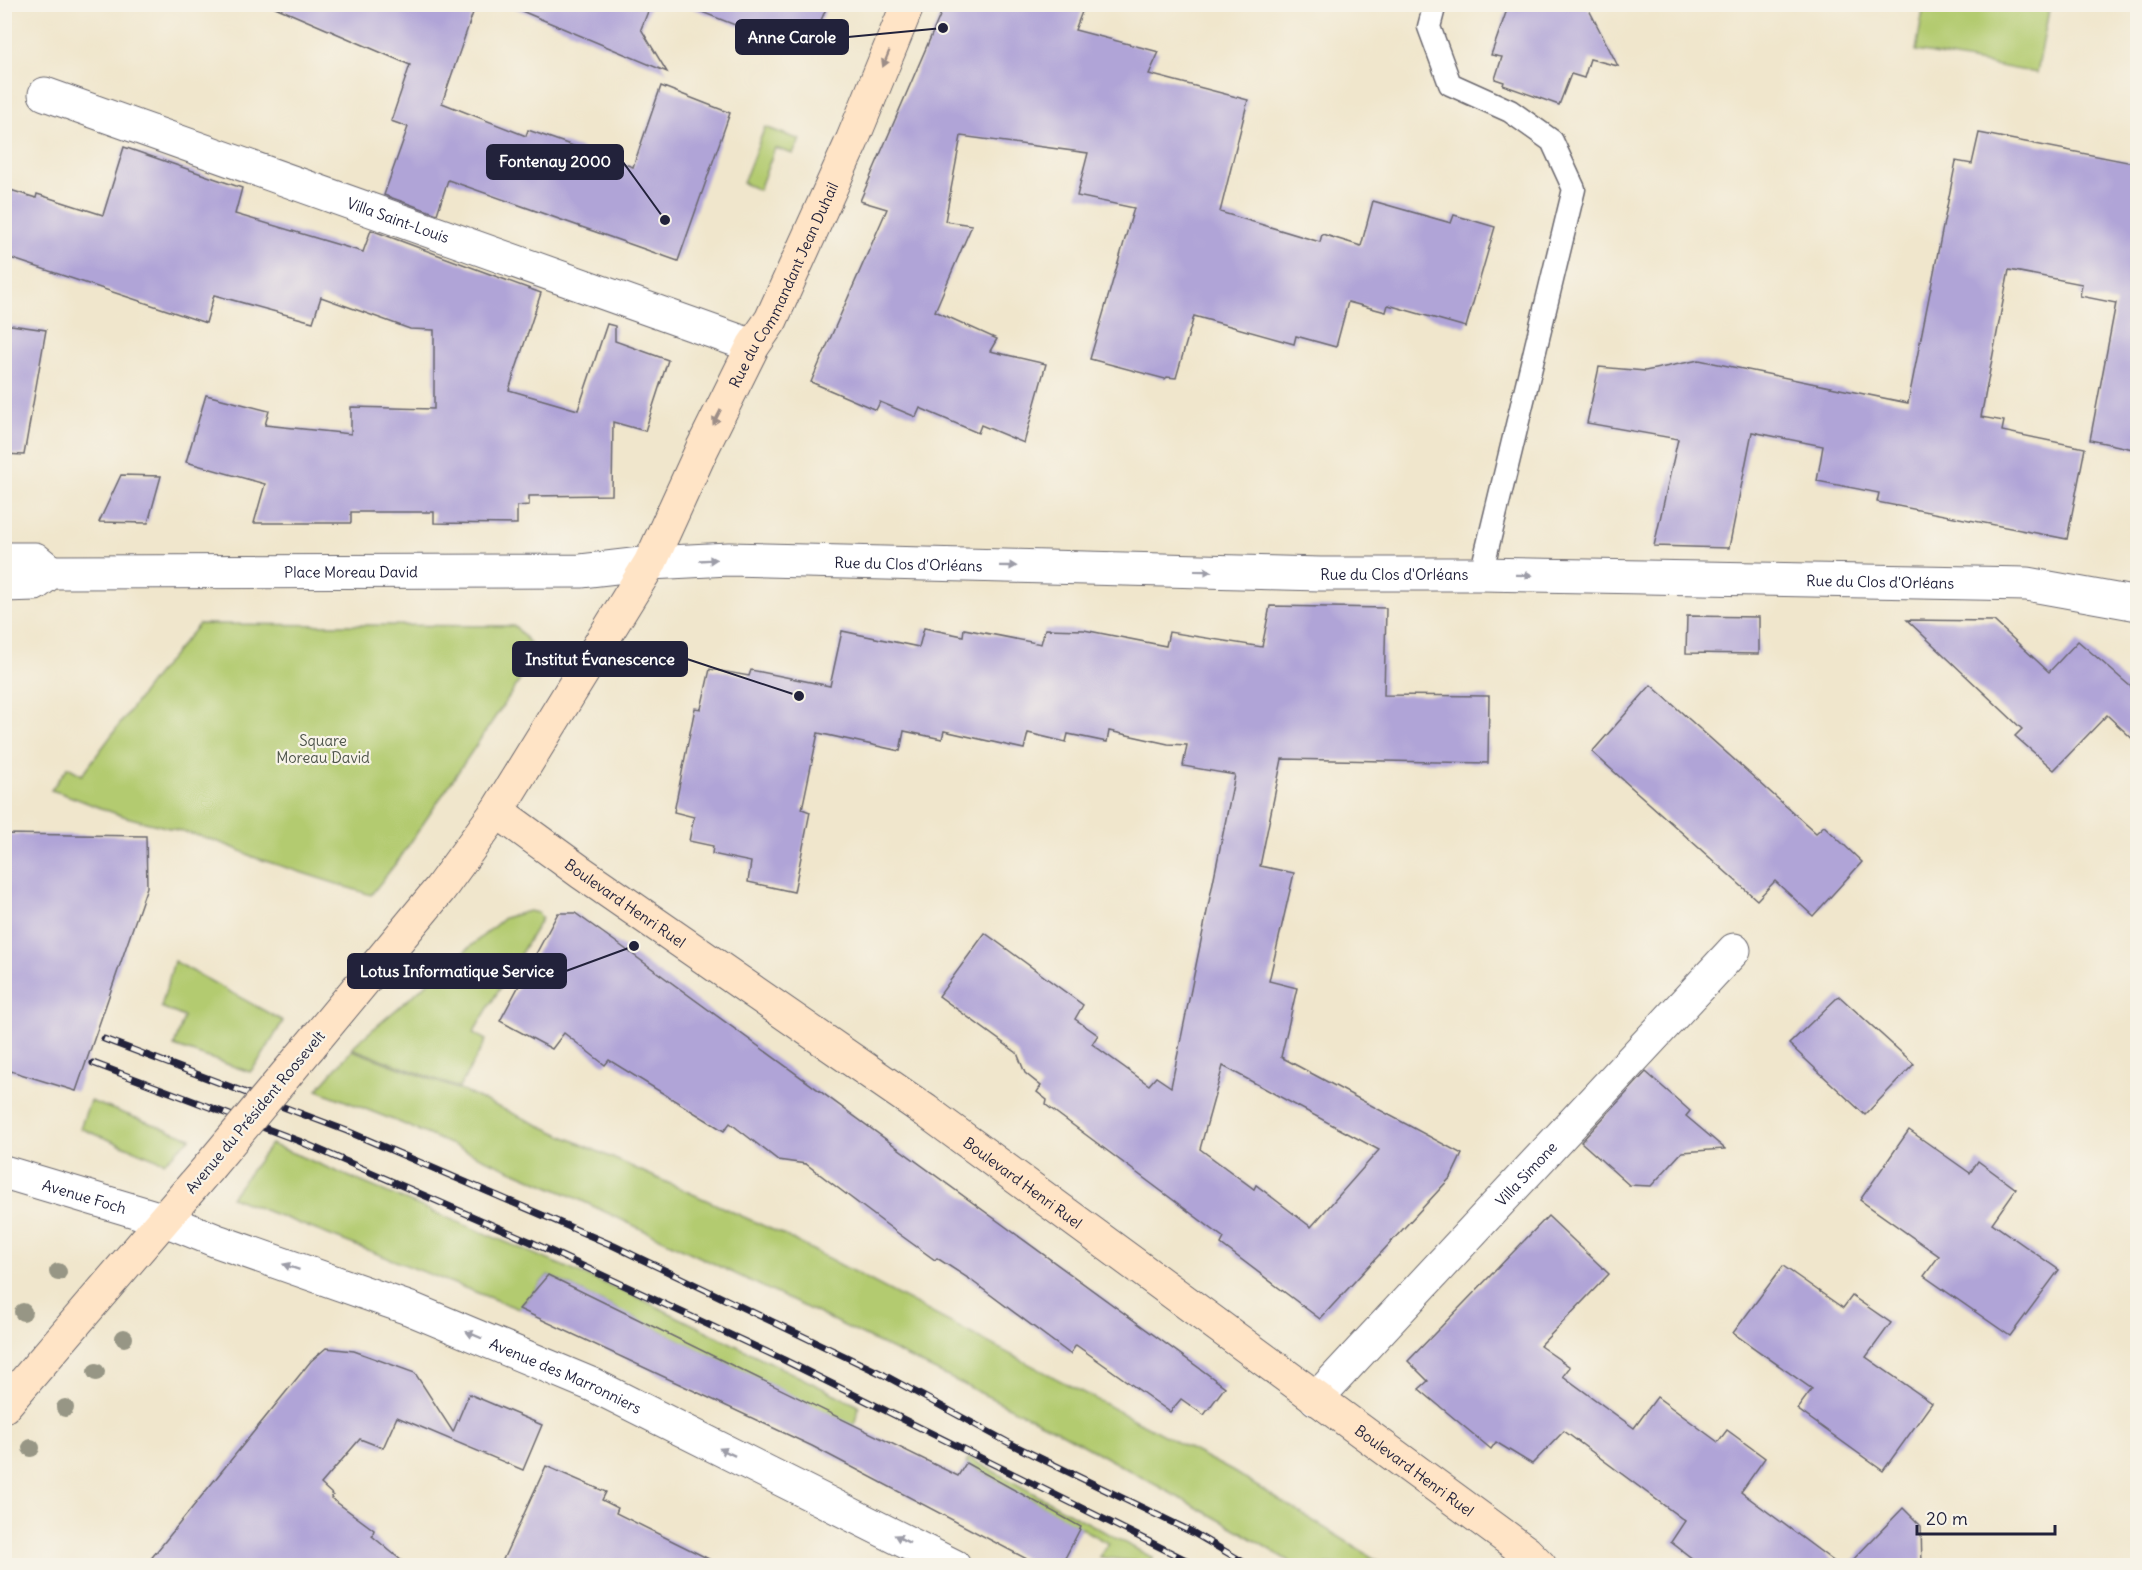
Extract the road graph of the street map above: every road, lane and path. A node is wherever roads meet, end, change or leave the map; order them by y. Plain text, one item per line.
1 (908, 4) edge
2 (1435, 4) edge
3 (45, 94) dead end
4 (753, 346) junction
5 (4, 559) edge
6 (650, 563) junction
7 (51, 572) junction
8 (1481, 574) junction
9 (4, 585) edge
10 (2138, 604) edge
11 (497, 811) junction
12 (1734, 950) dead end
13 (4, 1172) edge
14 (165, 1220) junction
15 (1316, 1399) junction
16 (4, 1406) edge
17 (954, 1566) edge
18 (1540, 1566) edge

1 -> 4 street, Rue du Commandant Jean Duhail
2 - 8 lane
3 - 4 street, Villa Saint-Louis
4 -> 6 street, Rue du Commandant Jean Duhail
5 - 7 street, Place Moreau David
6 - 7 street, Place Moreau David
6 -> 8 street, Rue du Clos d'Orléans
6 - 11 street, Rue du Commandant Jean Duhail
7 - 9 street, Place Moreau David
8 -> 10 street, Rue du Clos d'Orléans
11 - 14 street, Avenue du Président Roosevelt, bridge
11 - 15 street, Boulevard Henri Ruel
12 - 15 street, Villa Simone
13 - 14 street, Avenue Foch
14 - 16 street, Avenue du Président Roosevelt
17 -> 14 street, Avenue des Marronniers
15 - 18 street, Boulevard Henri Ruel

